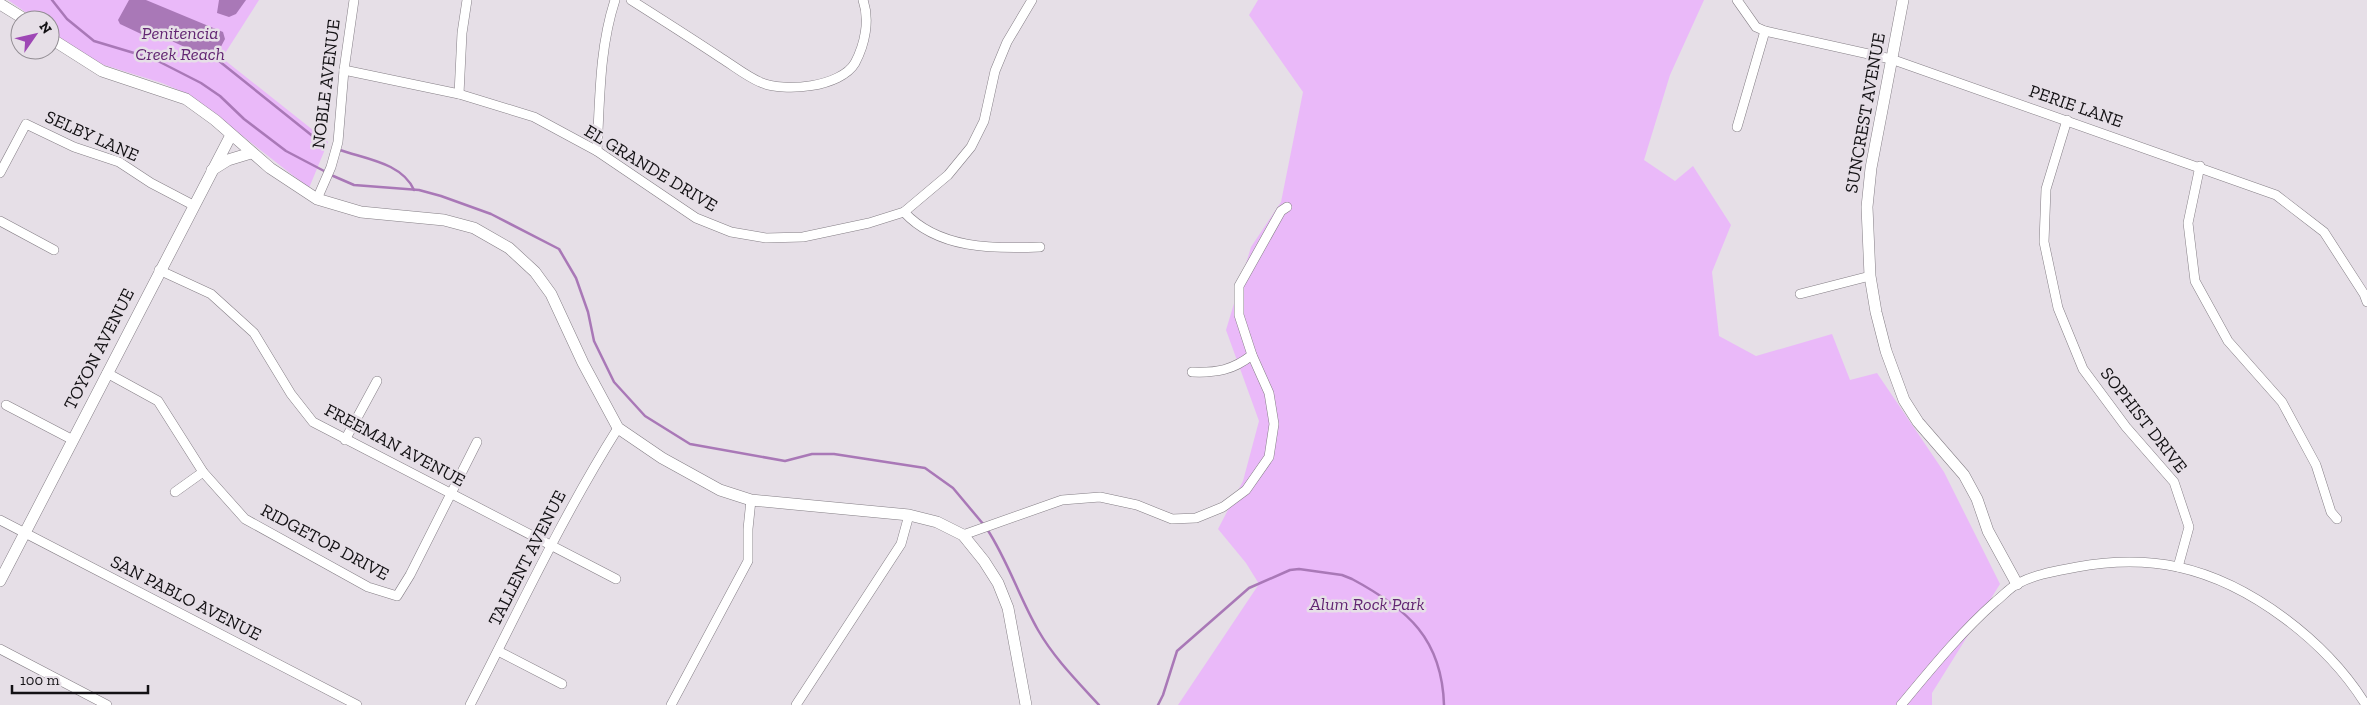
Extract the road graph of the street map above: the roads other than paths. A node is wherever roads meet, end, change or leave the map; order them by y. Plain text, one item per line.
1 (354, 0) edge
2 (467, 0) edge
3 (615, 0) edge
4 (631, 0) edge
5 (862, 0) edge
6 (1032, 0) edge
7 (1737, 0) edge
8 (1903, 0) edge
9 (1765, 31) junction
10 (60, 44) edge
11 (1891, 59) junction
12 (344, 70) junction
13 (458, 94) junction
14 (2067, 120) junction
15 (1737, 127) dead end
16 (231, 135) junction
17 (596, 151) junction
18 (251, 153) junction
19 (2200, 166) junction
20 (210, 171) junction
21 (0, 173) edge
22 (317, 198) junction
23 (192, 205) junction
24 (1287, 207) dead end
25 (904, 212) junction
26 (0, 221) edge
27 (1040, 247) dead end
28 (54, 250) dead end
29 (159, 270) junction
30 (1870, 276) junction
31 (1800, 294) dead end
32 (2367, 302) edge
33 (1252, 355) junction
34 (1192, 372) dead end
35 (107, 373) junction
36 (377, 380) dead end
37 (6, 405) dead end
38 (618, 428) junction
39 (73, 440) junction
40 (345, 440) junction
41 (477, 442) dead end
42 (203, 472) junction
43 (175, 492) dead end
44 (450, 494) junction
45 (751, 500) junction
46 (909, 515) junction
47 (2337, 519) dead end
48 (0, 520) edge
49 (25, 532) junction
50 (963, 535) junction
51 (552, 544) junction
52 (2178, 567) junction
53 (616, 579) dead end
54 (0, 581) edge
55 (2017, 584) junction
56 (0, 649) edge
57 (498, 651) junction
58 (562, 684) dead end
59 (107, 705) edge
60 (357, 705) edge
61 (470, 705) edge
62 (671, 705) edge
63 (796, 705) edge
64 (1026, 705) edge
65 (1901, 705) edge
66 (2366, 705) edge

1 - 12 street, NOBLE AVENUE
2 - 13 street
3 - 17 street
4 - 5 street
6 - 25 street, EL GRANDE DRIVE
7 - 9 street
8 - 11 street, SUNCREST AVENUE
9 - 11 street, PERIE LANE
9 - 15 street
10 - 16 street
11 - 14 street, PERIE LANE
11 - 30 street, SUNCREST AVENUE
12 - 13 street, EL GRANDE DRIVE
12 - 22 street, NOBLE AVENUE
13 - 17 street, EL GRANDE DRIVE
14 - 19 street, PERIE LANE
14 - 52 street, SOPHIST DRIVE
16 - 18 street
16 - 20 street, TOYON AVENUE
17 - 25 street, EL GRANDE DRIVE
18 - 20 street
18 - 22 street
19 - 32 street, PERIE LANE
19 - 47 street
20 - 23 street, TOYON AVENUE
21 - 23 street, SELBY LANE
22 - 38 street
23 - 29 street, TOYON AVENUE
24 - 33 street
25 - 27 street
26 - 28 street
29 - 35 street, TOYON AVENUE
29 - 40 street, FREEMAN AVENUE
30 - 31 street
30 - 55 street, SUNCREST AVENUE
33 - 34 street
33 - 50 street
35 - 39 street, TOYON AVENUE
35 - 42 street, RIDGETOP DRIVE
36 - 40 street
37 - 39 street
38 - 45 street
38 - 51 street, TALLENT AVENUE
39 - 49 street, TOYON AVENUE
40 - 44 street, FREEMAN AVENUE
41 - 44 street
42 - 43 street
42 - 44 street, RIDGETOP DRIVE
44 - 51 street, FREEMAN AVENUE
45 - 46 street
45 - 62 street
46 - 50 street
46 - 63 street
48 - 49 street, SAN PABLO AVENUE
49 - 54 street, TOYON AVENUE
49 - 60 street, SAN PABLO AVENUE
50 - 64 street
51 - 53 street, FREEMAN AVENUE
51 - 57 street, TALLENT AVENUE
52 - 55 street
52 - 66 street
55 - 65 street
56 - 59 street
57 - 58 street
57 - 61 street, TALLENT AVENUE

